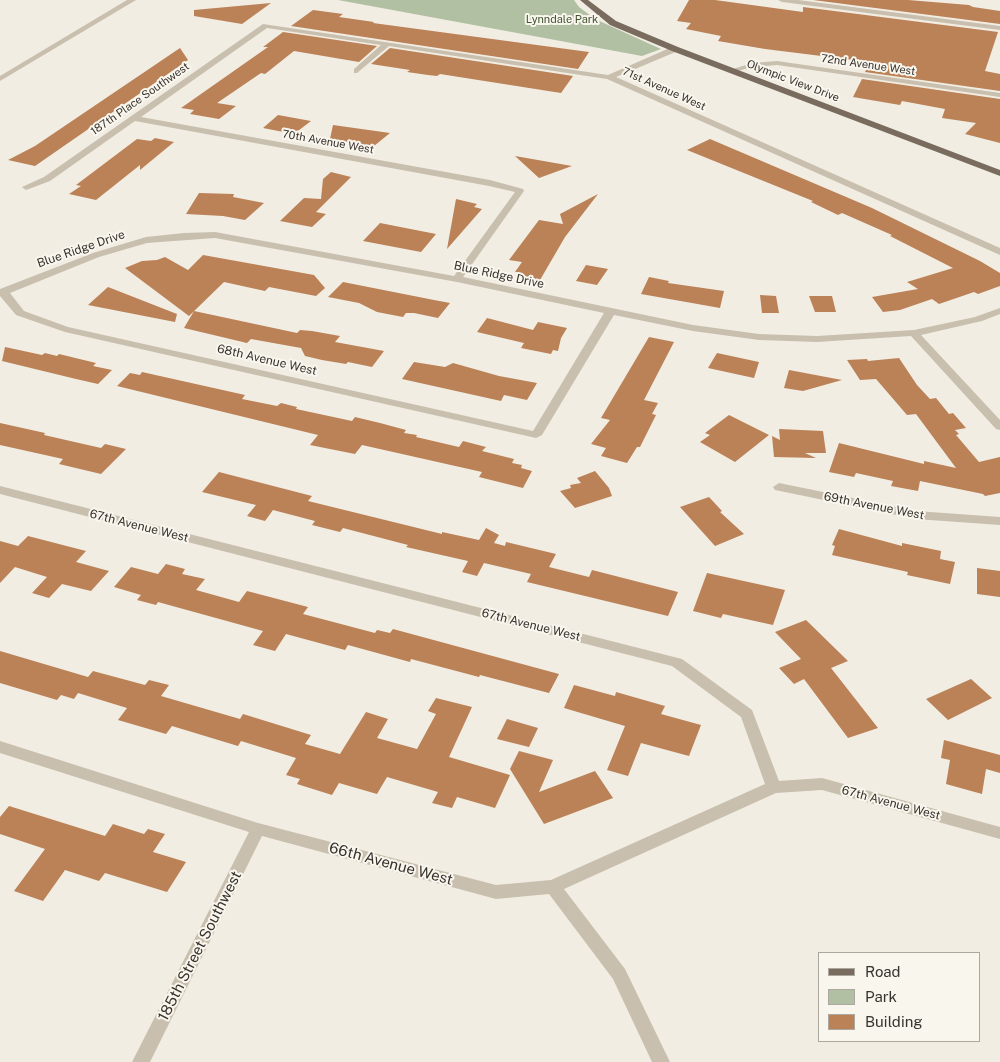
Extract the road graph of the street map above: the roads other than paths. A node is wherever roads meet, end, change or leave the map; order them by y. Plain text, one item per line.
1 (132, 0) edge
2 (584, 0) edge
3 (782, 0) edge
4 (266, 26) joint
5 (1000, 28) edge
6 (387, 44) junction
7 (675, 50) junction
8 (734, 70) junction
9 (357, 71) dead end
10 (609, 77) junction
11 (0, 80) edge
12 (1000, 95) edge
13 (132, 118) junction
14 (1000, 173) edge
15 (26, 187) dead end
16 (1000, 252) edge
17 (457, 279) junction
18 (2, 292) edge
19 (1000, 311) edge
20 (610, 312) junction
21 (914, 333) junction
22 (1000, 427) edge
23 (780, 487) dead end
24 (0, 490) edge
25 (1000, 521) edge
26 (0, 748) edge
27 (774, 787) junction
28 (258, 829) junction
29 (1000, 833) edge
30 (553, 888) junction
31 (141, 1062) edge
32 (661, 1062) edge

1 - 11 street
2 - 7 main road, Olympic View Drive
3 - 5 street
4 - 6 street, 71st Avenue West
4 - 13 street, 187th Place Southwest
6 - 9 street
6 - 10 street, 71st Avenue West
7 - 8 main road, Olympic View Drive
7 - 10 street
8 - 12 street, 72nd Avenue West
8 - 14 main road, Olympic View Drive
10 - 16 street, 71st Avenue West
13 - 15 street, 187th Place Southwest
13 - 17 street, 70th Avenue West
17 - 18 street, Blue Ridge Drive
17 - 20 street, Blue Ridge Drive
18 - 20 street, 68th Avenue West
19 - 21 street, Blue Ridge Drive
20 - 21 street, Blue Ridge Drive
21 - 22 street
23 - 25 street, 69th Avenue West
24 - 27 street, 67th Avenue West
26 - 28 street, 66th Avenue West
27 - 29 street, 67th Avenue West
27 - 30 street, 66th Avenue West
28 - 30 street, 66th Avenue West
28 - 31 street, 185th Street Southwest
30 - 32 street

